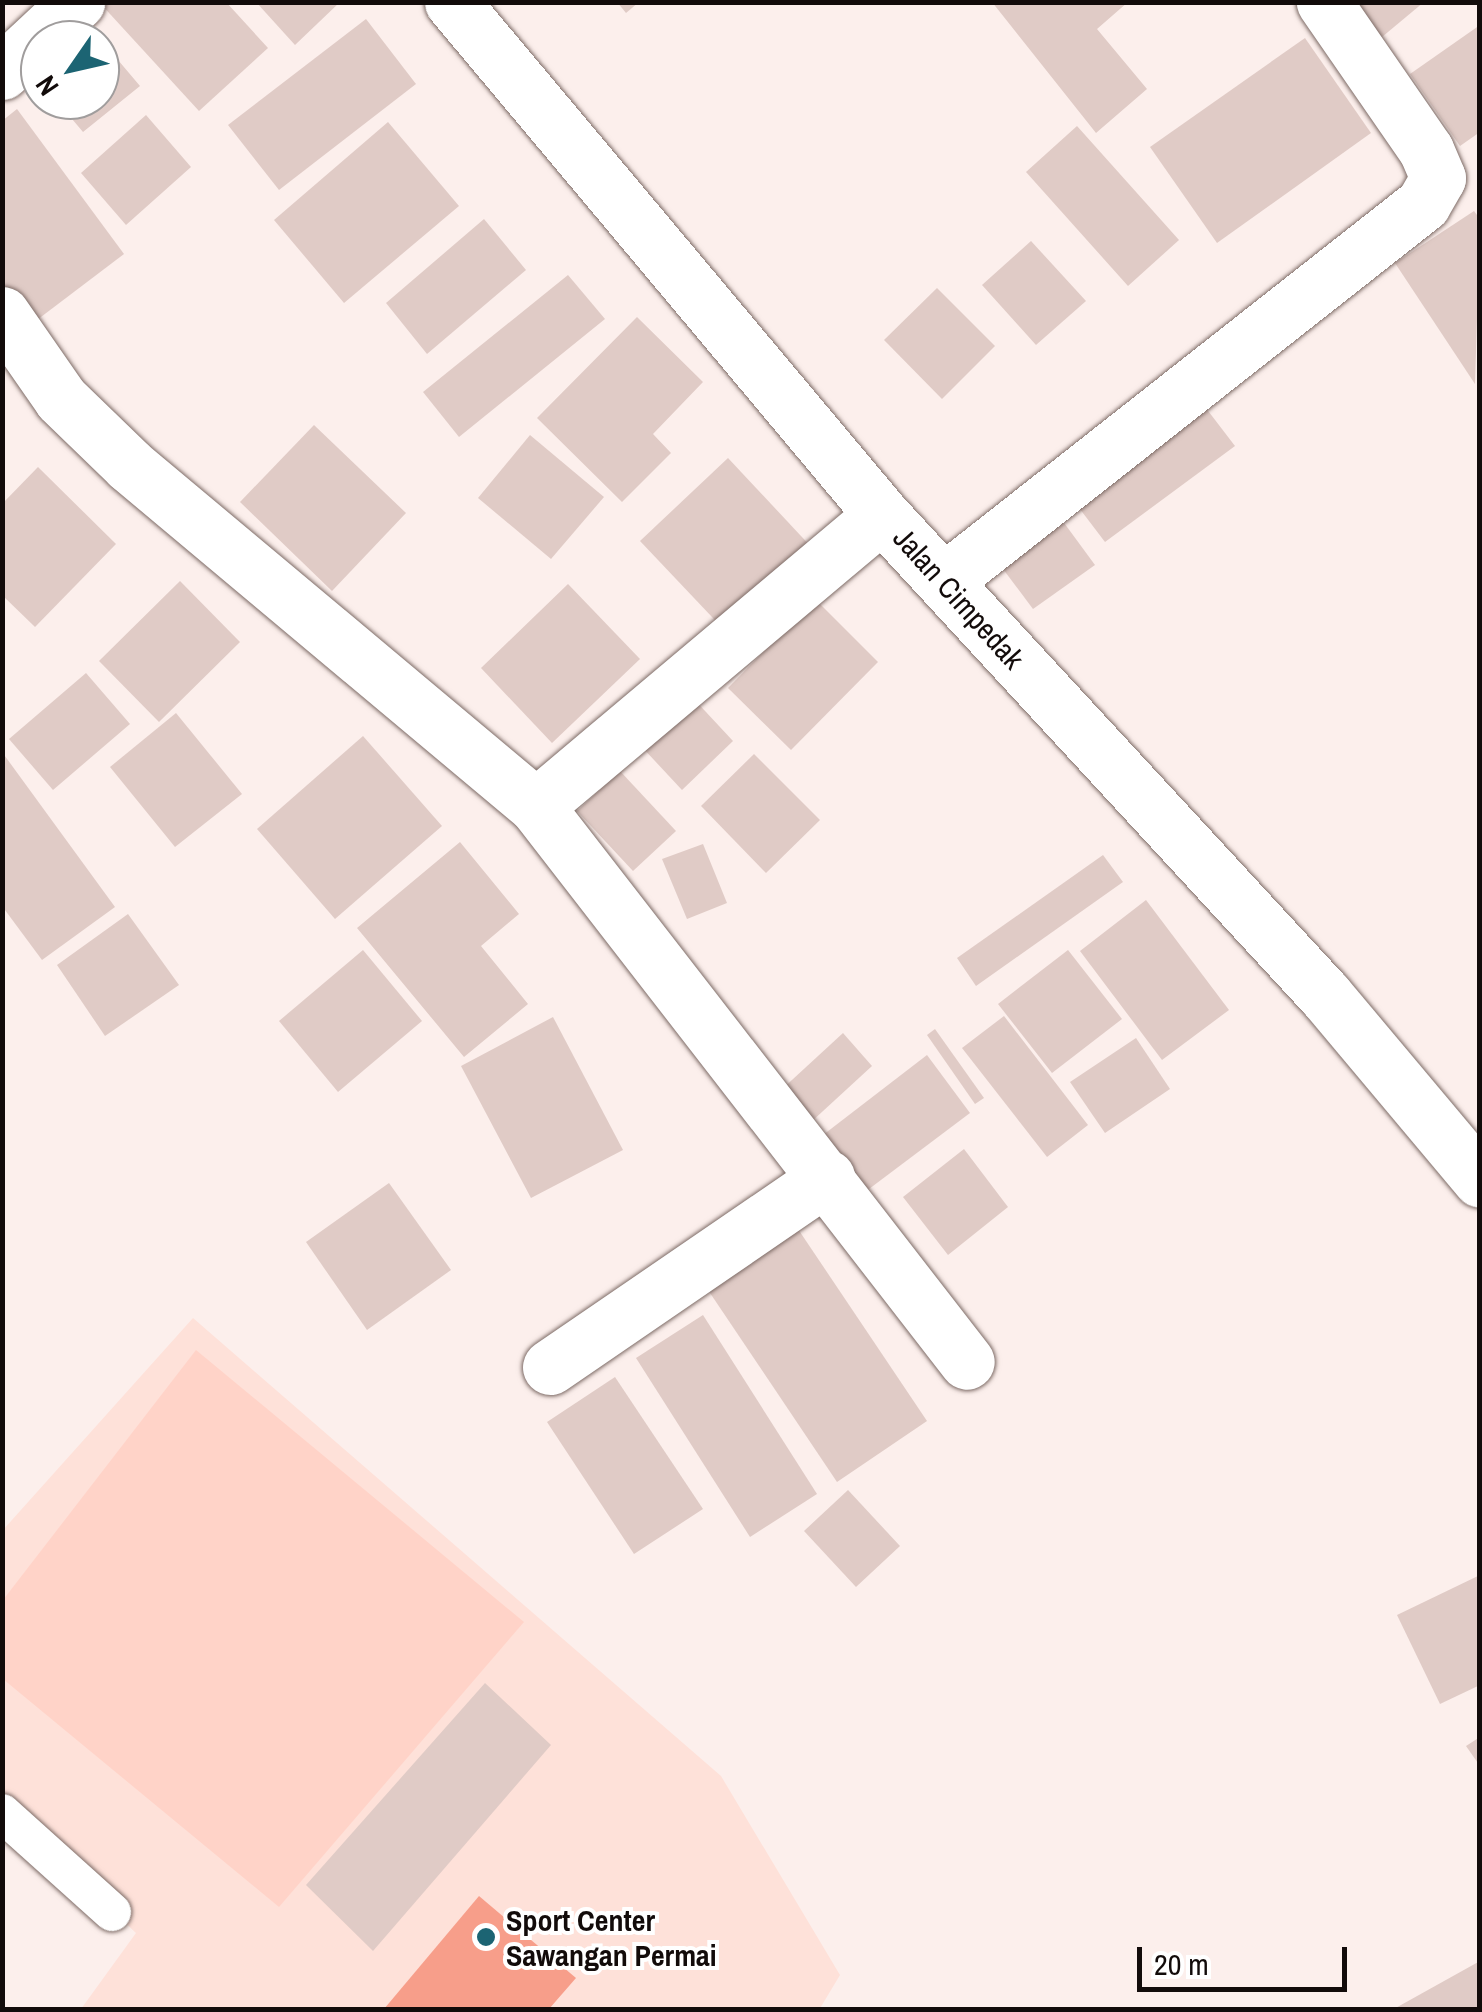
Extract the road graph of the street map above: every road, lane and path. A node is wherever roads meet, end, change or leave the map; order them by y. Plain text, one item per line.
1 (77, 2) edge
2 (452, 2) edge
3 (1324, 2) edge
4 (2, 72) edge
5 (2, 314) edge
6 (882, 515) junction
7 (944, 580) junction
8 (536, 806) junction
9 (1478, 1173) edge
10 (827, 1177) junction
11 (967, 1362) dead end
12 (550, 1367) dead end
13 (2, 1813) edge
14 (112, 1912) dead end

1 - 4 street
2 - 6 street, Jalan Cimpedak
3 - 7 street
5 - 8 street
6 - 7 street, Jalan Cimpedak
6 - 8 street
7 - 9 street, Jalan Cimpedak
8 - 10 street
10 - 11 street
10 - 12 street
13 - 14 lane

